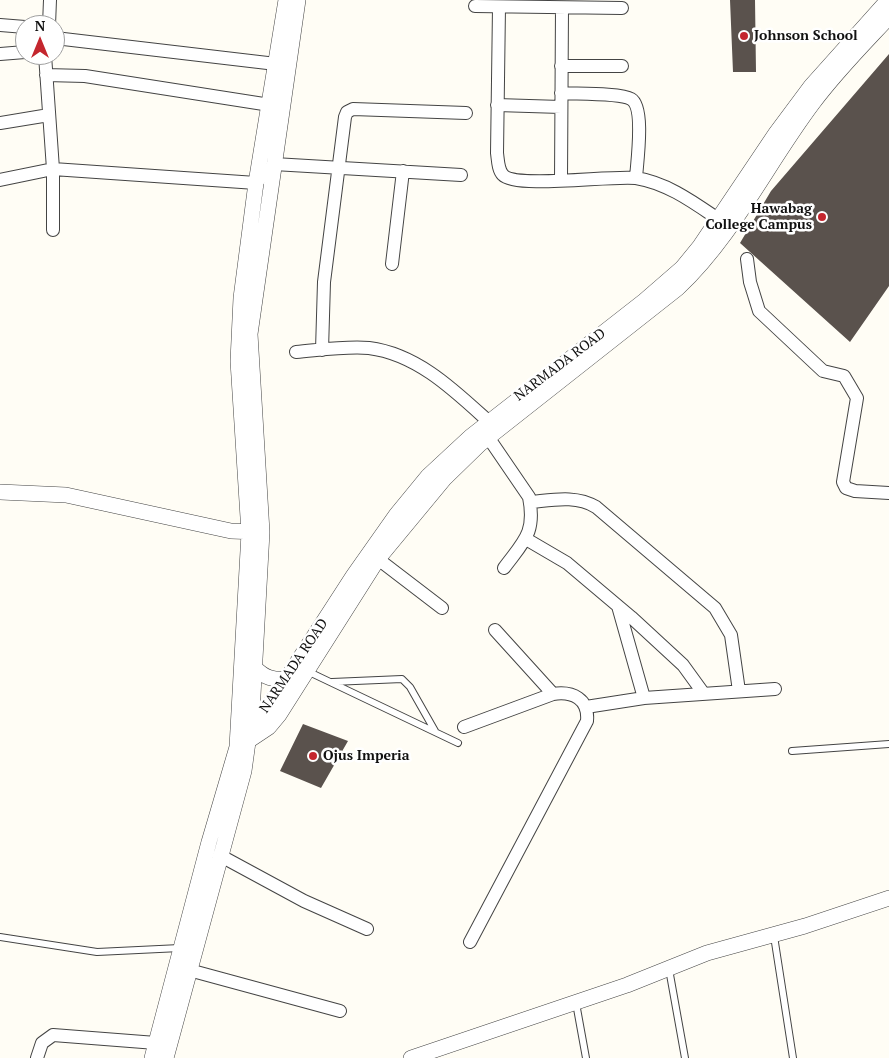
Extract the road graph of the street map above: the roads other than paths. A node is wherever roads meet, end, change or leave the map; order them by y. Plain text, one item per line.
1 (50, 0) edge
2 (286, 0) edge
3 (298, 0) edge
4 (888, 0) edge
5 (475, 6) dead end
6 (500, 7) junction
7 (562, 8) junction
8 (622, 8) dead end
9 (49, 15) edge
10 (889, 17) edge
11 (0, 25) edge
12 (15, 26) edge
13 (65, 39) edge
14 (15, 53) edge
15 (0, 54) edge
16 (276, 64) junction
17 (46, 65) edge
18 (561, 66) junction
19 (622, 66) dead end
20 (46, 75) junction
21 (561, 94) junction
22 (270, 105) junction
23 (497, 105) junction
24 (561, 107) junction
25 (466, 113) dead end
26 (49, 115) junction
27 (0, 123) edge
28 (274, 164) junction
29 (339, 168) junction
30 (53, 169) junction
31 (403, 171) junction
32 (461, 175) dead end
33 (636, 178) junction
34 (0, 180) edge
35 (561, 180) junction
36 (256, 184) junction
37 (718, 219) junction
38 (53, 230) dead end
39 (747, 259) dead end
40 (392, 264) dead end
41 (322, 350) junction
42 (296, 352) dead end
43 (488, 422) junction
44 (488, 438) junction
45 (0, 492) edge
46 (889, 492) edge
47 (530, 502) junction
48 (256, 532) junction
49 (526, 539) junction
50 (378, 559) junction
51 (504, 568) dead end
52 (618, 606) junction
53 (442, 608) dead end
54 (495, 630) dead end
55 (255, 668) junction
56 (306, 670) junction
57 (286, 679) junction
58 (331, 682) junction
59 (776, 689) dead end
60 (738, 691) junction
61 (553, 694) junction
62 (704, 694) junction
63 (644, 698) junction
64 (586, 706) junction
65 (464, 727) dead end
66 (435, 732) junction
67 (243, 737) junction
68 (458, 743) dead end
69 (889, 744) edge
70 (792, 751) dead end
71 (219, 855) junction
72 (889, 898) edge
73 (367, 929) dead end
74 (774, 934) junction
75 (0, 937) edge
76 (470, 942) dead end
77 (182, 948) junction
78 (669, 969) junction
79 (189, 970) junction
80 (576, 1001) junction
81 (340, 1011) dead end
82 (154, 1051) edge
83 (37, 1058) edge
84 (166, 1058) edge
85 (411, 1058) edge
86 (586, 1058) edge
87 (685, 1058) edge
88 (793, 1058) edge

1 - 9 street
2 - 16 street
3 - 28 street
4 - 37 street, NARMADA ROAD
5 - 6 street
6 - 7 street
6 - 23 street
7 - 8 street
7 - 18 street
10 - 44 street
11 - 12 street
13 - 16 street
14 - 15 street
16 - 22 street
17 - 20 street
18 - 19 street
18 - 21 street
20 - 22 street
20 - 26 street
21 - 24 street
21 - 33 street
22 - 36 street
23 - 24 street
23 - 35 street
24 - 35 street
25 - 29 street
26 - 27 street
26 - 30 street
28 - 29 street
28 - 36 street
28 - 48 street
29 - 31 street
29 - 41 street
30 - 34 street
30 - 36 street
30 - 38 street
31 - 32 street
31 - 40 street
33 - 35 street
33 - 37 street
36 - 48 street
37 - 43 street, NARMADA ROAD
39 - 46 street
41 - 42 street
41 - 43 street
43 - 57 street, NARMADA ROAD
44 - 47 street
44 - 50 street
45 - 48 street
47 - 49 street
47 - 60 street
48 - 55 street
48 - 67 street
49 - 51 street
49 - 52 street
50 - 53 street
50 - 56 street
52 - 62 street
52 - 63 street
54 - 61 street
55 - 57 street
55 - 67 street
56 - 58 lane
56 - 67 street
57 - 67 street, NARMADA ROAD
58 - 66 lane
58 - 66 lane
59 - 60 street
60 - 62 street
61 - 64 street
61 - 65 street
62 - 63 street
63 - 64 street
64 - 76 street
66 - 68 lane
67 - 71 street
67 - 77 street
69 - 70 lane
71 - 73 street
71 - 79 street
72 - 74 street
74 - 78 street
74 - 88 lane
75 - 77 lane
77 - 82 street
78 - 80 street
78 - 87 lane
79 - 81 street
79 - 84 street
80 - 85 street
80 - 86 lane
82 - 83 street

